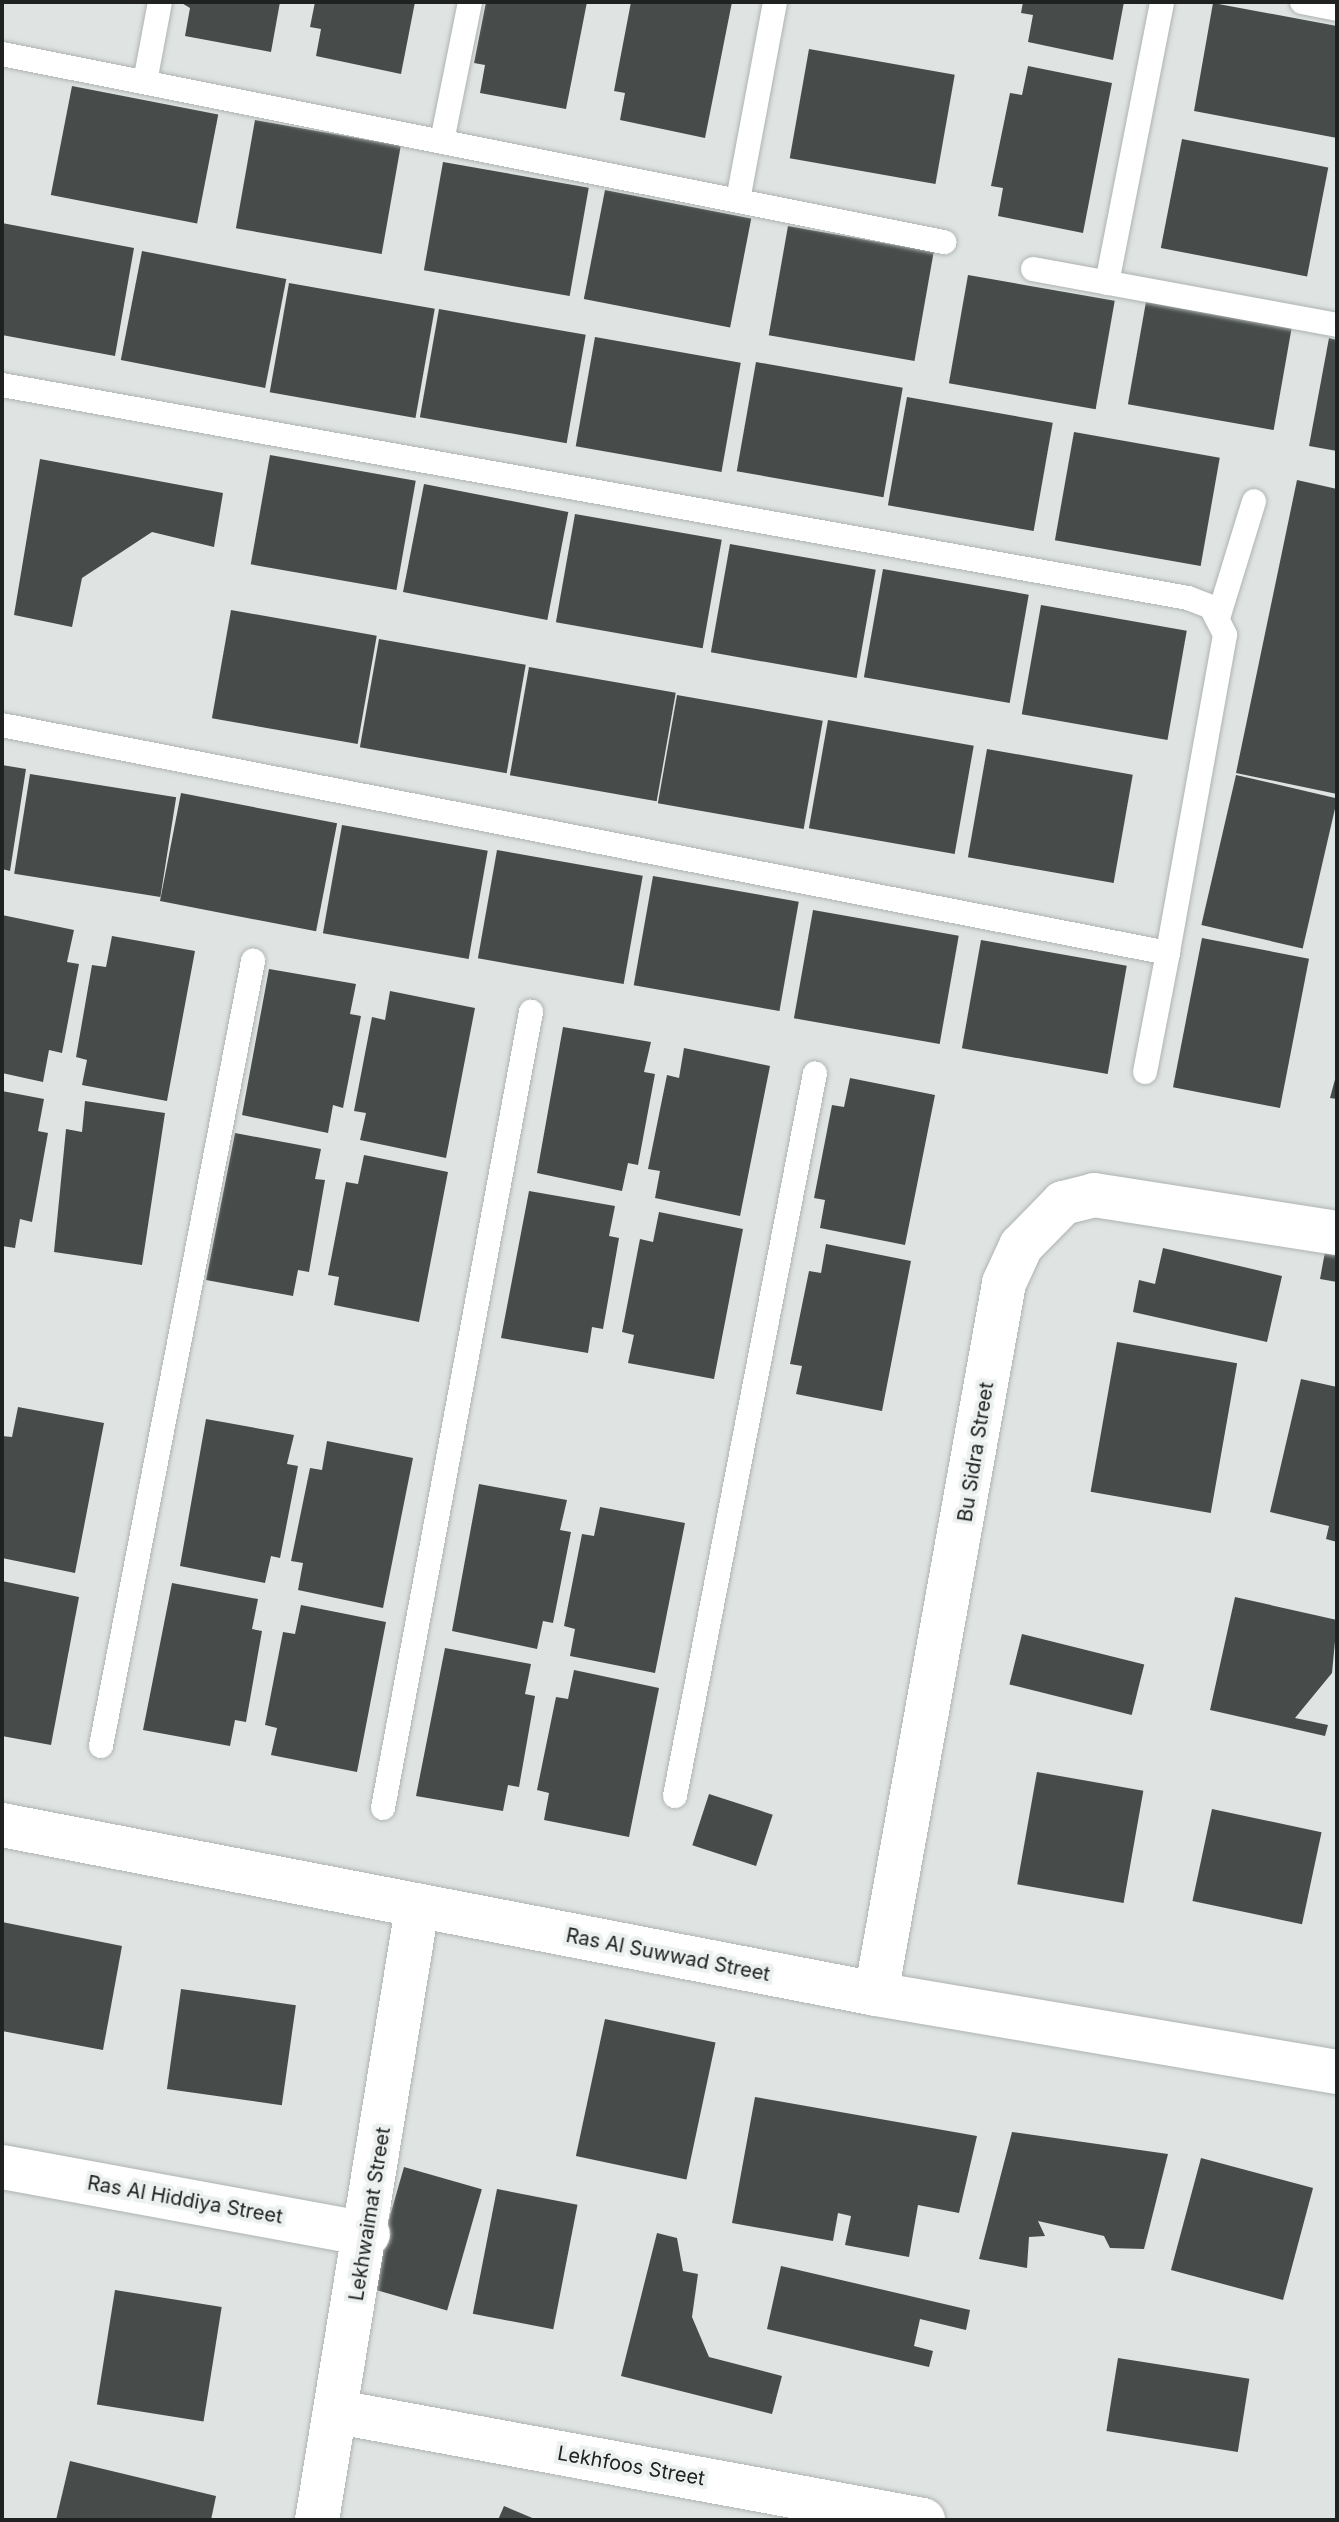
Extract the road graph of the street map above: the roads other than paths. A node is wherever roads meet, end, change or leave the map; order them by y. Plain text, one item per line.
1 (160, 2) edge
2 (470, 2) edge
3 (775, 2) edge
4 (1162, 2) edge
5 (1302, 2) edge
6 (1337, 9) edge
7 (2, 54) edge
8 (145, 82) junction
9 (442, 141) junction
10 (738, 200) junction
11 (944, 242) dead end
12 (1033, 269) dead end
13 (1107, 283) junction
14 (1337, 325) edge
15 (2, 385) edge
16 (1254, 501) dead end
17 (1219, 615) junction
18 (2, 725) edge
19 (1168, 953) junction
20 (253, 961) dead end
21 (531, 1012) dead end
22 (1145, 1072) dead end
23 (815, 1073) dead end
24 (1337, 1233) edge
25 (101, 1746) dead end
26 (675, 1796) dead end
27 (383, 1808) dead end
28 (2, 1825) edge
29 (417, 1908) junction
30 (876, 1994) junction
31 (1337, 2072) edge
32 (2, 2167) edge
33 (368, 2234) junction
34 (338, 2412) junction
35 (317, 2520) edge
36 (923, 2520) edge

1 - 8 lane
2 - 9 lane
3 - 10 lane
4 - 13 lane
5 - 6 lane
7 - 8 lane
8 - 9 lane
9 - 10 lane
10 - 11 lane
12 - 13 lane
13 - 14 lane
15 - 17 lane
16 - 17 lane
17 - 19 lane
18 - 19 lane
19 - 22 lane
20 - 25 lane
21 - 27 lane
23 - 26 lane
24 - 30 street, Bu Sidra Street
28 - 29 street, Ras Al Suwwad Street
29 - 30 street, Ras Al Suwwad Street
29 - 33 street, Lekhwaimat Street
30 - 31 street, Ras Al Suwwad Street
32 - 33 street, Ras Al Hiddiya Street
33 - 34 street, Lekhwaimat Street
34 - 35 street, Lekhwaimat Street
34 - 36 street, Lekhfoos Street

